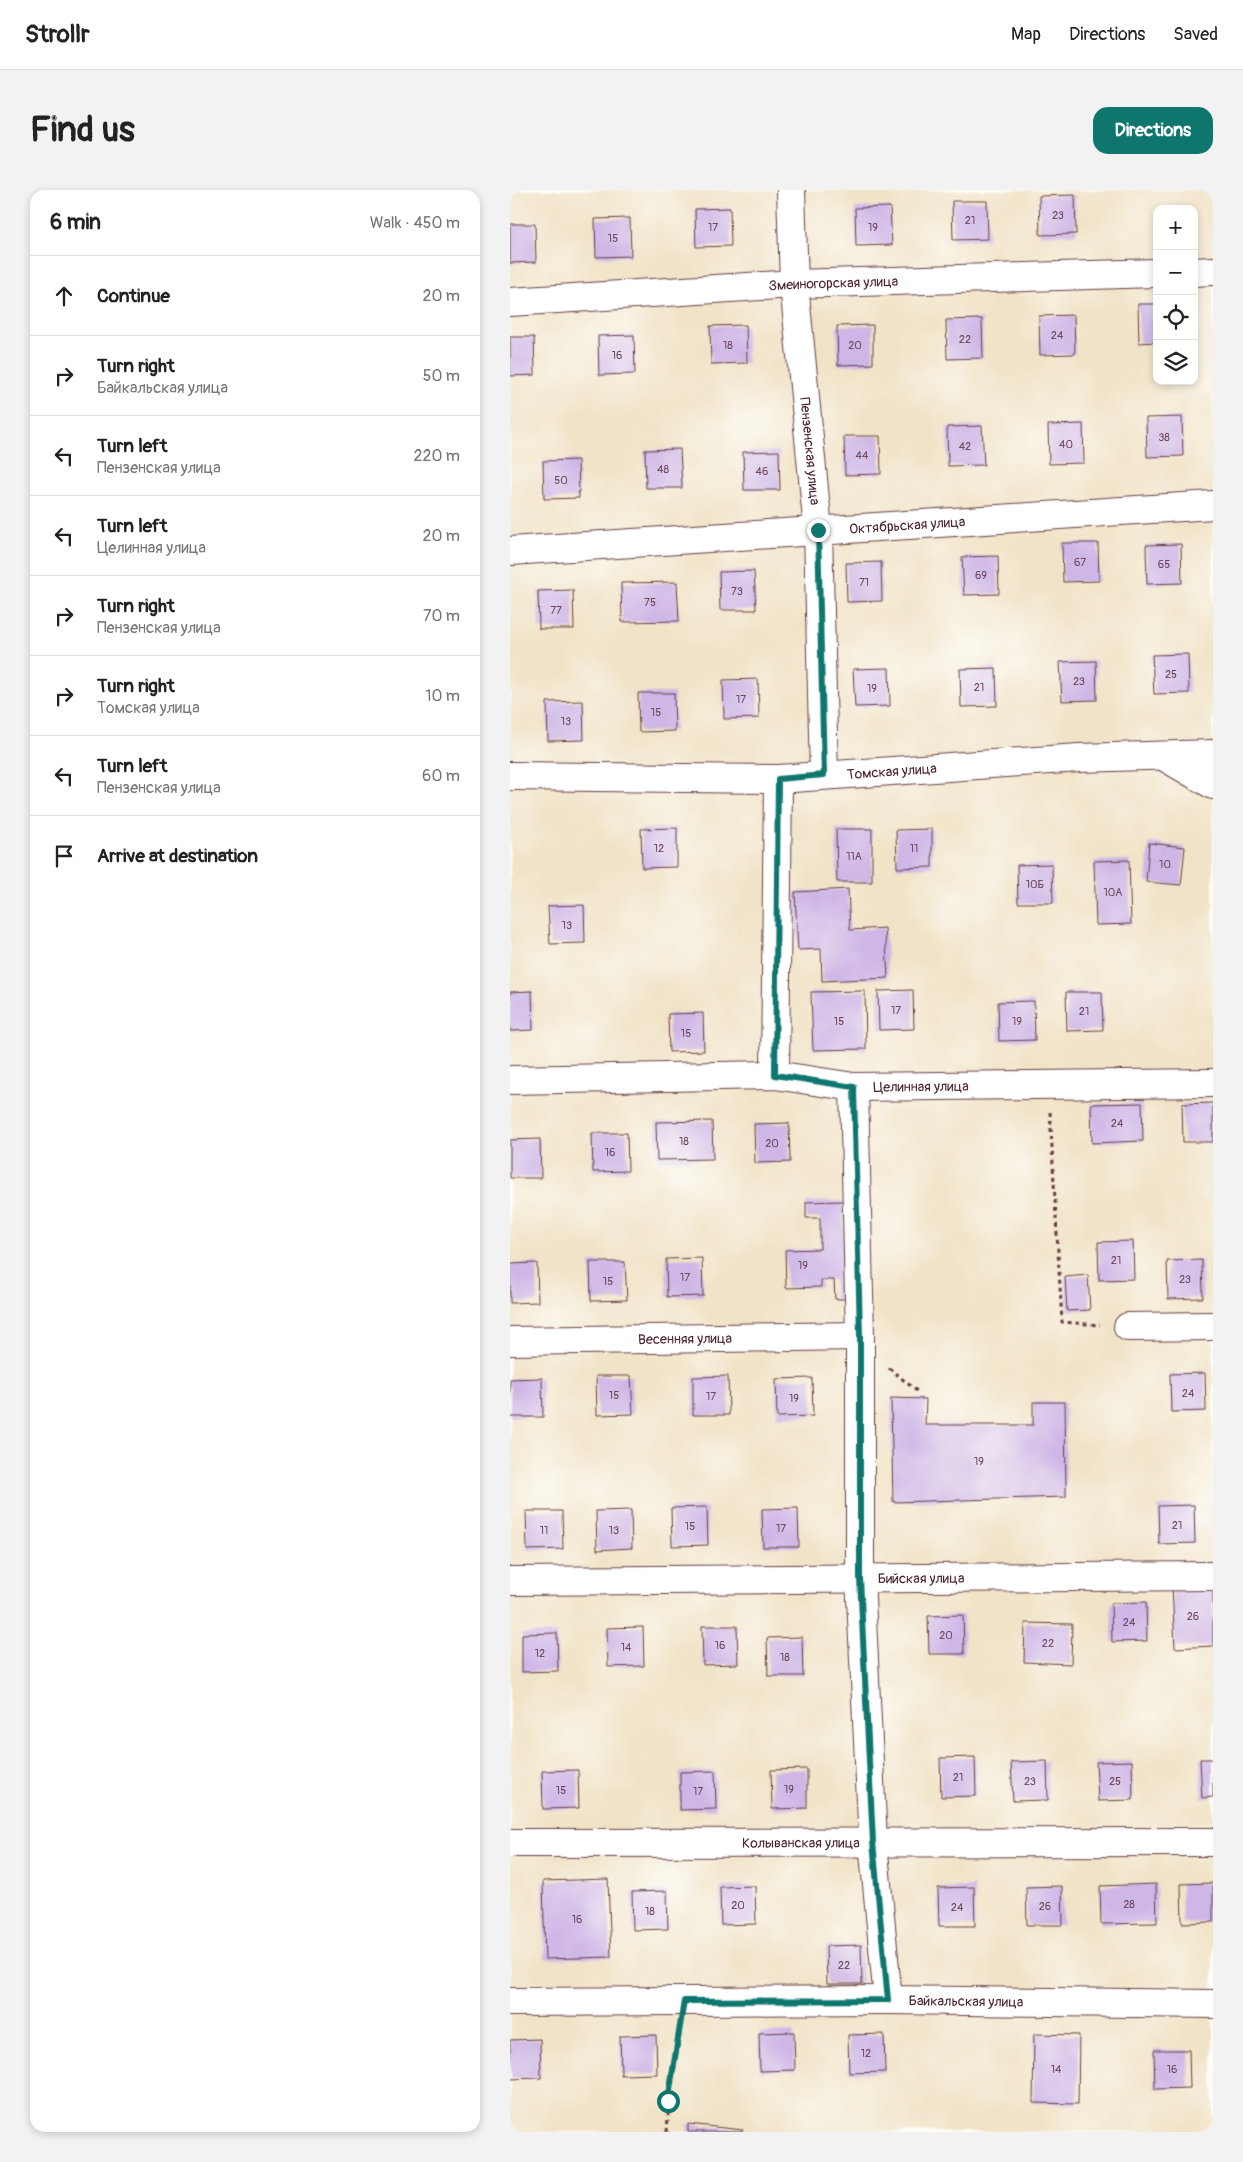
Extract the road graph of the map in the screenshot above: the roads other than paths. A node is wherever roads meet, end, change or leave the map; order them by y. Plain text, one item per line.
1 (791, 190) edge
2 (1213, 271) edge
3 (1198, 272) edge
4 (1153, 273) edge
5 (794, 284) junction
6 (510, 302) edge
7 (1213, 505) edge
8 (818, 530) junction
9 (510, 551) edge
10 (1213, 754) edge
11 (1163, 756) junction
12 (824, 775) junction
13 (510, 776) edge
14 (778, 779) junction
15 (1213, 785) edge
16 (775, 1075) junction
17 (510, 1080) edge
18 (1213, 1083) edge
19 (854, 1087) junction
20 (1213, 1326) edge
21 (1128, 1328) road end
22 (860, 1336) junction
23 (510, 1341) edge
24 (1213, 1576) edge
25 (860, 1578) junction
26 (510, 1581) edge
27 (873, 1842) junction
28 (1213, 1842) edge
29 (510, 1843) edge
30 (888, 2000) junction
31 (510, 2002) edge
32 (1213, 2004) edge

1 - 5 street, Пензенская улица
2 - 3 street
4 - 5 street, Змеиногорская улица
5 - 6 street, Змеиногорская улица
5 - 8 street, Пензенская улица
7 - 8 street, Октябрьская улица
8 - 9 street, Октябрьская улица
8 - 12 street, Пензенская улица
10 - 11 street, Томская улица
11 - 12 street, Томская улица
11 - 15 street
12 - 14 street, Томская улица
13 - 14 street, Томская улица
14 - 16 street
16 - 17 street, Целинная улица
16 - 19 street, Целинная улица
18 - 19 street, Целинная улица
19 - 22 street
20 - 21 street
22 - 23 street, Весенняя улица
22 - 25 street
24 - 25 street, Бийская улица
25 - 26 street, Бийская улица
25 - 27 street
27 - 28 street, Колыванская улица
27 - 29 street, Колыванская улица
27 - 30 street
30 - 31 street, Байкальская улица
30 - 32 street, Байкальская улица

